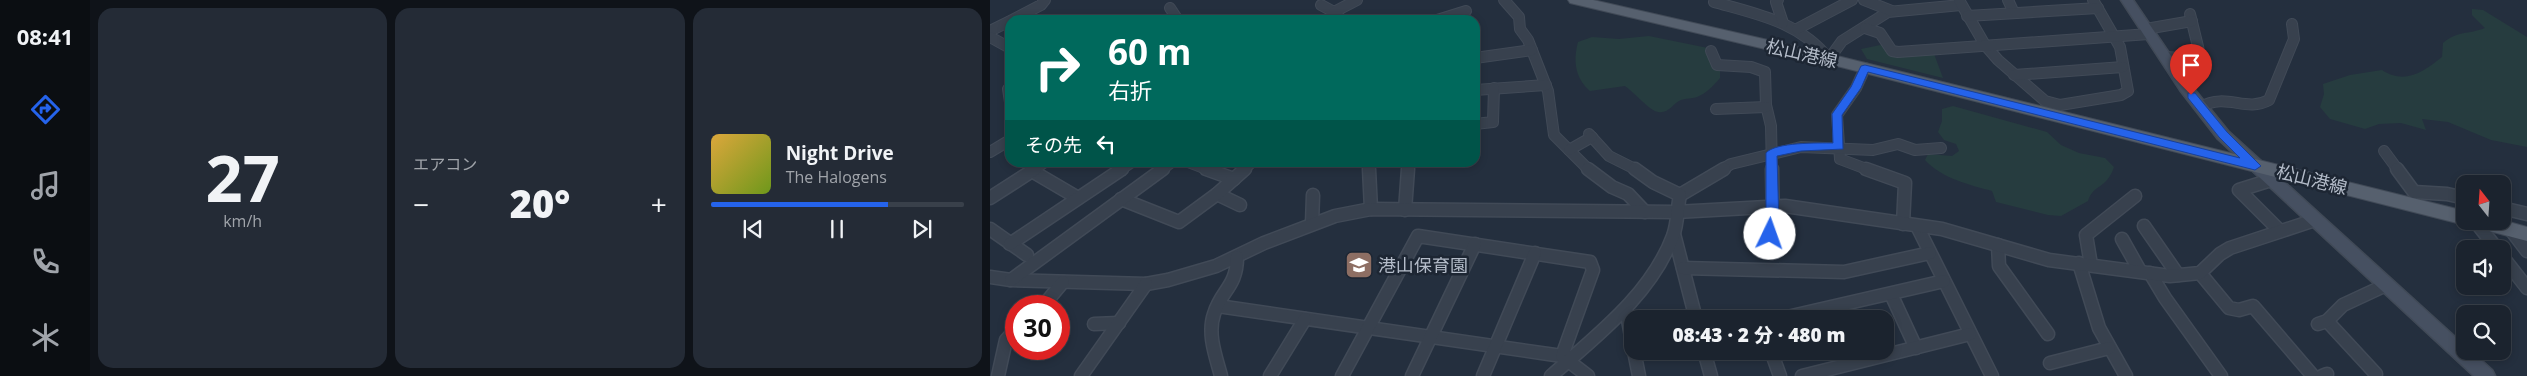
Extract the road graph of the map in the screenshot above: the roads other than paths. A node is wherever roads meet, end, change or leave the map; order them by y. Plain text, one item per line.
1 (1045, 0) edge
2 (1357, 0) edge
3 (1504, 0) edge
4 (1575, 0) edge
5 (1778, 0) edge
6 (1852, 0) edge
7 (1864, 0) edge
8 (2008, 0) edge
9 (2049, 0) edge
10 (2127, 0) edge
11 (1711, 1) edge
12 (1960, 3) edge
13 (2096, 4) edge
14 (1322, 5) dead end
15 (1170, 8) dead end
16 (2054, 10) junction
17 (1466, 11) dead end
18 (1892, 11) junction
19 (1334, 12) junction
20 (2014, 13) junction
21 (1022, 15) edge
22 (1175, 15) edge
23 (1337, 15) edge
24 (1453, 15) edge
25 (1967, 16) junction
26 (1783, 22) junction
27 (1005, 24) edge
28 (2292, 24) dead end
29 (1864, 28) junction
30 (1797, 29) junction
31 (990, 31) edge
32 (2148, 31) junction
33 (2115, 36) junction
34 (990, 37) edge
35 (1005, 38) edge
36 (1000, 41) junction
37 (1005, 44) edge
38 (1985, 45) junction
39 (1532, 50) junction
40 (1711, 51) dead end
41 (1480, 57) edge
42 (2165, 57) junction
43 (1829, 59) junction
44 (2122, 67) junction
45 (1865, 68) junction
46 (2014, 75) junction
47 (1546, 86) junction
48 (1494, 88) junction
49 (1480, 89) edge
50 (1766, 107) junction
51 (2200, 107) junction
52 (1716, 109) dead end
53 (1480, 123) edge
54 (1005, 143) edge
55 (1839, 147) junction
56 (1942, 148) dead end
57 (1569, 150) junction
58 (2384, 151) dead end
59 (990, 152) edge
60 (1771, 153) junction
61 (2255, 166) junction
62 (1038, 167) edge
63 (1124, 167) edge
64 (1165, 167) edge
65 (1202, 167) edge
66 (1247, 167) edge
67 (1369, 167) edge
68 (1408, 167) edge
69 (1032, 171) junction
70 (1234, 179) junction
71 (2271, 180) junction
72 (1217, 194) junction
73 (1313, 194) dead end
74 (2447, 194) junction
75 (1680, 195) junction
76 (991, 196) edge
77 (2135, 196) dead end
78 (2456, 196) edge
79 (1078, 198) junction
80 (1121, 199) junction
81 (1240, 205) dead end
82 (1772, 207) junction
83 (1371, 209) junction
84 (1404, 210) junction
85 (2511, 210) edge
86 (1645, 212) junction
87 (1676, 212) junction
88 (2456, 212) edge
89 (2527, 214) edge
90 (2456, 216) edge
91 (2315, 220) junction
92 (1312, 224) junction
93 (1903, 224) junction
94 (1917, 226) junction
95 (2144, 226) dead end
96 (990, 229) edge
97 (2511, 229) edge
98 (2280, 231) junction
99 (1674, 234) junction
100 (1770, 234) dead end
101 (2122, 239) dead end
102 (1010, 244) junction
103 (1475, 244) junction
104 (1998, 245) junction
105 (2527, 252) edge
106 (1930, 253) junction
107 (1535, 254) junction
108 (1027, 255) dead end
109 (1237, 257) junction
110 (2085, 264) junction
111 (1683, 268) junction
112 (2511, 268) edge
113 (2145, 272) junction
114 (2200, 273) junction
115 (2178, 275) junction
116 (990, 277) edge
117 (1011, 280) junction
118 (1944, 281) junction
119 (1063, 282) junction
120 (1146, 284) junction
121 (2386, 284) junction
122 (2527, 288) edge
123 (1891, 294) junction
124 (1052, 295) edge
125 (1218, 306) junction
126 (1626, 309) joint
127 (1694, 310) edge
128 (1819, 310) edge
129 (1305, 319) junction
130 (1119, 323) junction
131 (1094, 324) dead end
132 (1368, 329) junction
133 (1970, 334) junction
134 (2048, 334) dead end
135 (1431, 338) junction
136 (1005, 344) edge
137 (1495, 347) junction
138 (1916, 348) junction
139 (2109, 348) junction
140 (1566, 358) junction
141 (1636, 360) edge
142 (1707, 360) edge
143 (1774, 360) edge
144 (2050, 363) dead end
145 (2374, 367) dead end
146 (998, 376) edge
147 (1081, 376) edge
148 (1221, 376) edge
149 (1270, 376) edge
150 (1342, 376) edge
151 (1412, 376) edge
152 (1483, 376) edge
153 (1551, 376) edge
154 (1588, 376) edge
155 (1639, 376) edge
156 (1711, 376) edge
157 (1780, 376) edge
158 (1802, 376) edge
159 (1992, 376) edge
160 (2126, 376) edge
161 (2221, 376) edge
162 (2313, 376) edge
163 (2486, 376) edge

1 - 21 street
2 - 19 street
3 - 39 street
4 - 43 main road, 松山港線
5 - 26 street
6 - 30 street
7 - 18 street
8 - 20 street
9 - 16 street
10 - 32 main road
11 - 26 street
12 - 18 street
12 - 25 street
13 - 16 street
13 - 33 street
14 - 19 street
15 - 22 street
16 - 20 street
17 - 24 street
18 - 29 street
19 - 23 street
20 - 25 street
25 - 38 street
26 - 30 street
27 - 31 street
28 - 51 street
29 - 38 street
29 - 43 street
30 - 43 street
32 - 33 street
32 - 42 main road
32 - 42 street
33 - 38 street
33 - 44 street
34 - 36 street
35 - 36 street
36 - 37 street
38 - 46 street
39 - 41 street
39 - 47 street
40 - 50 street
42 - 51 main road
43 - 45 main road, 松山港線
44 - 46 street
44 - 46 street
45 - 55 street
45 - 61 main road, 松山港線
47 - 48 street
47 - 57 street
48 - 49 street
48 - 53 street
50 - 52 street
50 - 60 street
51 - 61 main road
54 - 59 street
55 - 56 street
55 - 60 street
55 - 93 street
57 - 75 street
57 - 86 street
58 - 74 street
60 - 75 street
60 - 82 street
61 - 71 main road
61 - 90 main road, 松山港線
62 - 69 street
63 - 79 street
64 - 80 street
65 - 70 street
66 - 70 street
67 - 83 street
68 - 84 street
69 - 76 street
69 - 79 street
70 - 72 street
71 - 91 main road
71 - 98 street
72 - 80 street
72 - 81 street
73 - 92 street
74 - 78 street
74 - 88 street
75 - 87 street
77 - 110 street
79 - 102 street
80 - 117 street
82 - 87 street
82 - 93 street
82 - 100 street
83 - 84 street
83 - 92 street
84 - 86 street
85 - 89 street
86 - 87 street
87 - 99 street
91 - 98 street
91 - 121 main road
92 - 109 street
93 - 94 street
94 - 104 street
94 - 106 street
95 - 115 street
96 - 102 street
97 - 105 street
98 - 114 street
99 - 111 street
99 - 126 street
101 - 113 street
102 - 108 street
103 - 107 street
103 - 132 street
103 - 135 street
104 - 110 street
104 - 134 street
106 - 111 street
106 - 118 street
107 - 137 street
107 - 140 street
109 - 120 street
109 - 125 street
110 - 113 street
110 - 139 street
111 - 127 street
112 - 122 street
113 - 115 street
113 - 161 street
114 - 115 street
114 - 162 street
116 - 117 street
117 - 119 street
118 - 123 street
118 - 133 street
119 - 120 street
119 - 124 street
120 - 130 street
121 - 145 street
121 - 163 main road
123 - 128 street
123 - 138 street
125 - 129 street
125 - 148 street
126 - 140 street
129 - 132 street
129 - 149 street
130 - 131 street
130 - 147 street
132 - 135 street
132 - 150 street
133 - 138 street
133 - 159 street
135 - 137 street
135 - 151 street
136 - 146 street
137 - 140 street
137 - 152 street
138 - 158 street
139 - 144 street
139 - 160 street
140 - 153 street
140 - 154 street
141 - 155 street
142 - 156 street
143 - 157 street

